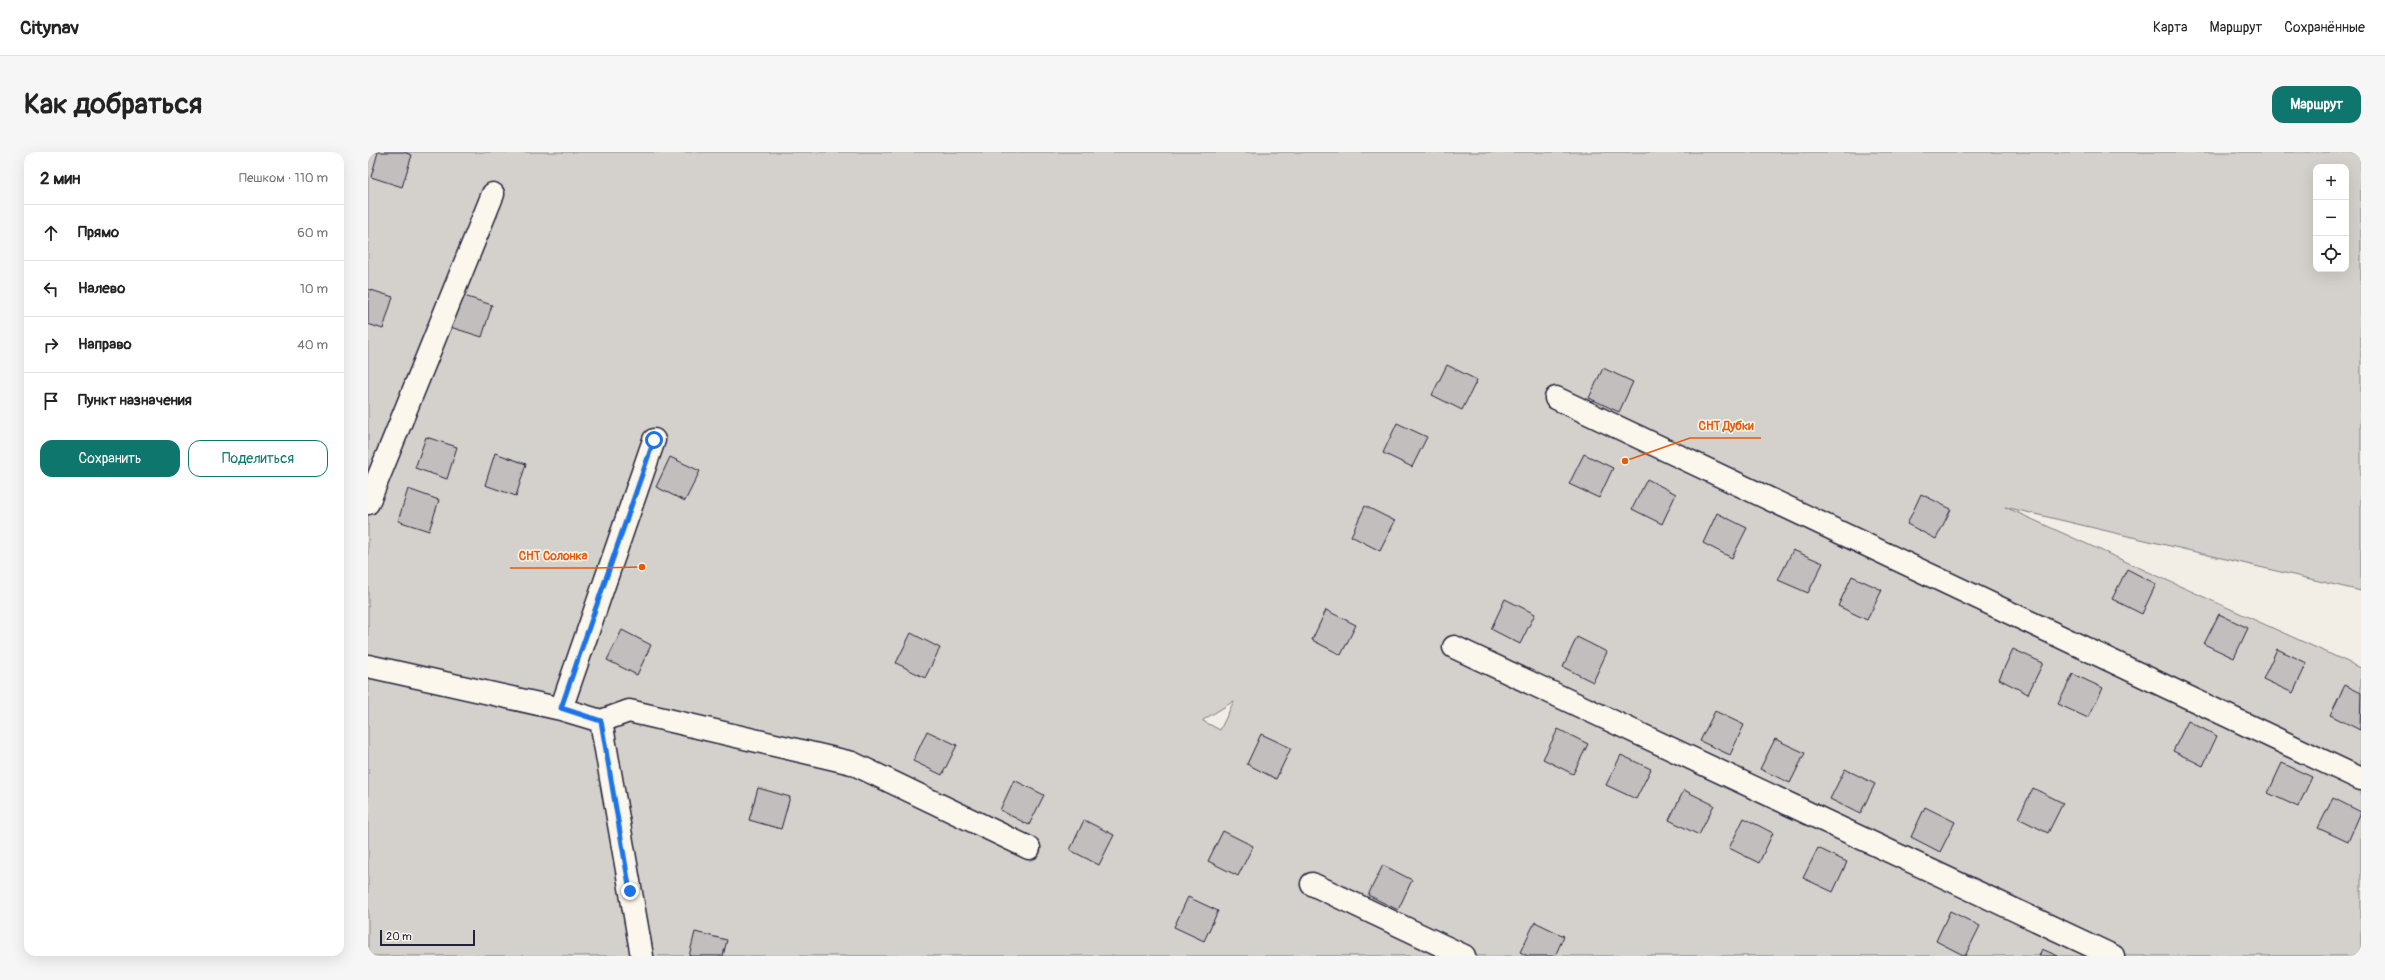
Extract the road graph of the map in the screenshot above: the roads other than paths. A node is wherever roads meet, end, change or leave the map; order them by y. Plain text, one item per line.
1 (493, 194) dead end
2 (1556, 398) dead end
3 (654, 440) dead end
4 (368, 503) edge
5 (1454, 647) dead end
6 (368, 666) edge
7 (561, 708) junction
8 (601, 721) junction
9 (2361, 778) edge
10 (1029, 848) dead end
11 (1312, 884) dead end
12 (642, 956) edge
13 (1464, 956) edge
14 (2113, 956) edge

1 - 4 street
2 - 9 street
3 - 7 street
5 - 14 street
6 - 7 street
7 - 8 street
8 - 10 street
8 - 12 street
11 - 13 street

